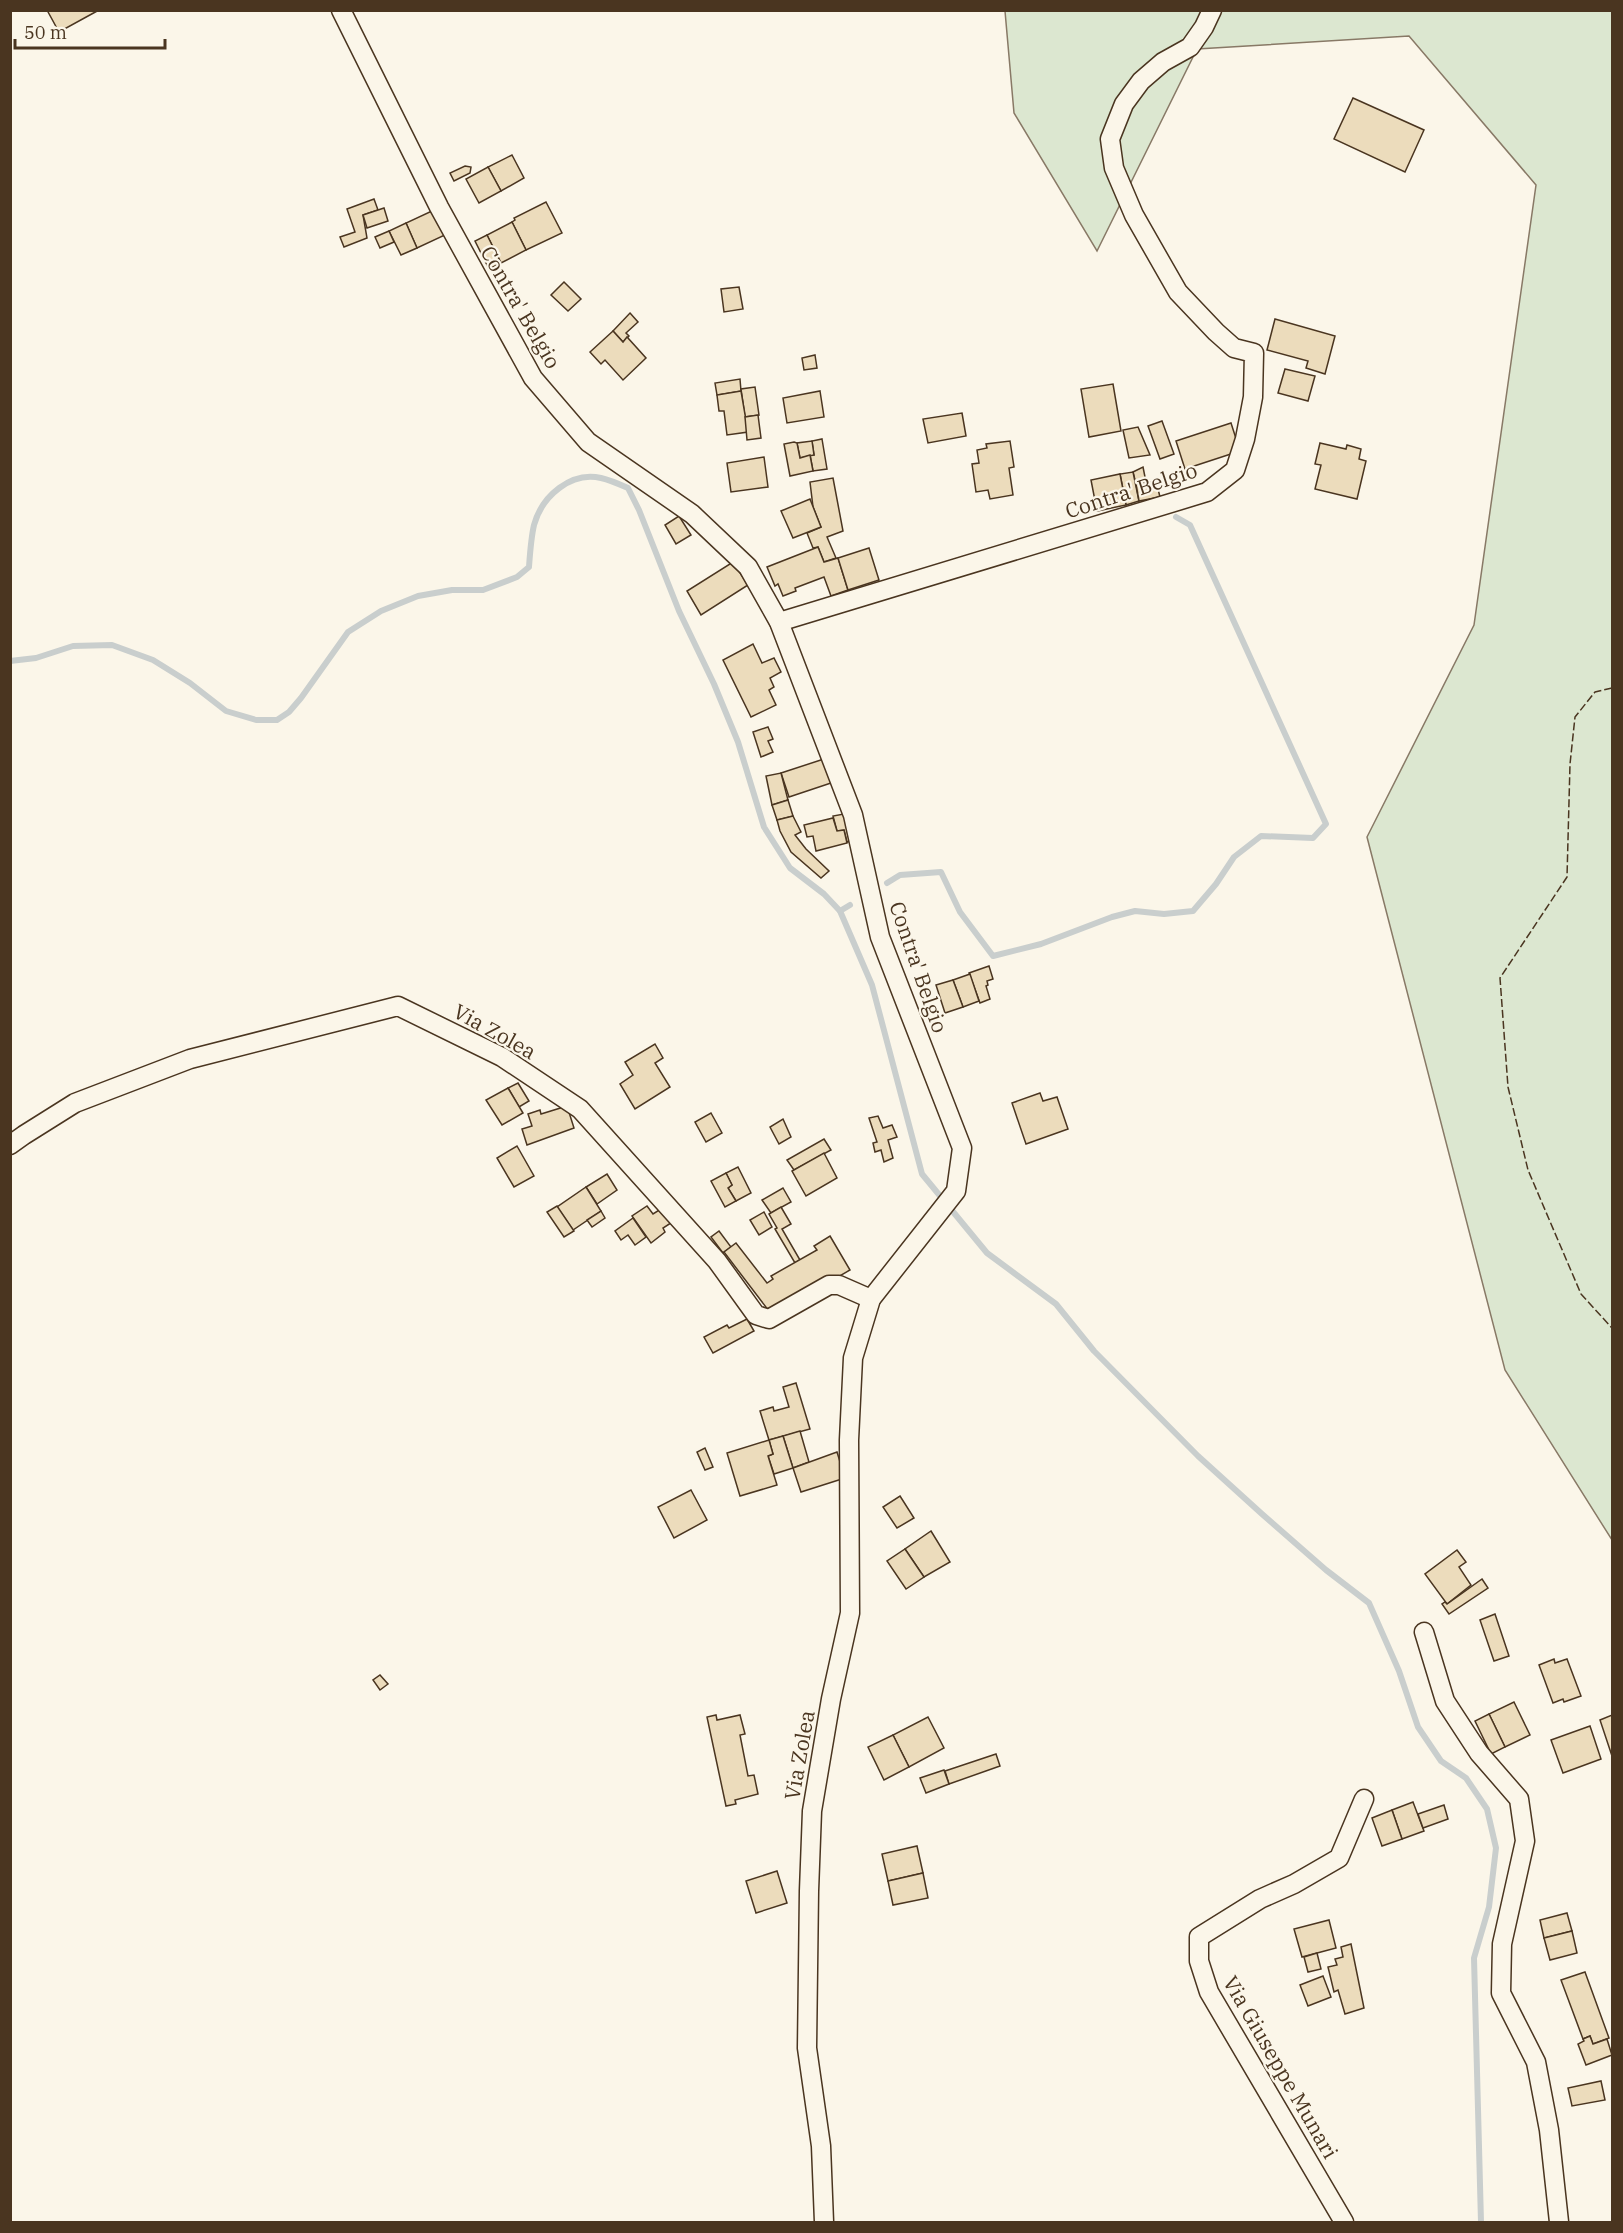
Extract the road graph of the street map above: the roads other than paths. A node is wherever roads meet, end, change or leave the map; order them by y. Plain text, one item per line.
1 (341, 10) edge
2 (1212, 10) edge
3 (779, 622) junction
4 (10, 1145) edge
5 (956, 1191) joint
6 (871, 1299) junction
7 (1424, 1632) dead end
8 (1364, 1799) dead end
9 (824, 2223) edge
10 (1344, 2223) edge
11 (1559, 2223) edge

1 - 3 street, Contra' Belgio
2 - 3 street, Contra' Belgio
3 - 5 street, Contra' Belgio
4 - 6 street, Via Zolea
5 - 6 street, Via Zolea
6 - 9 street, Via Zolea
7 - 11 street
8 - 10 street, Via Giuseppe Munari

